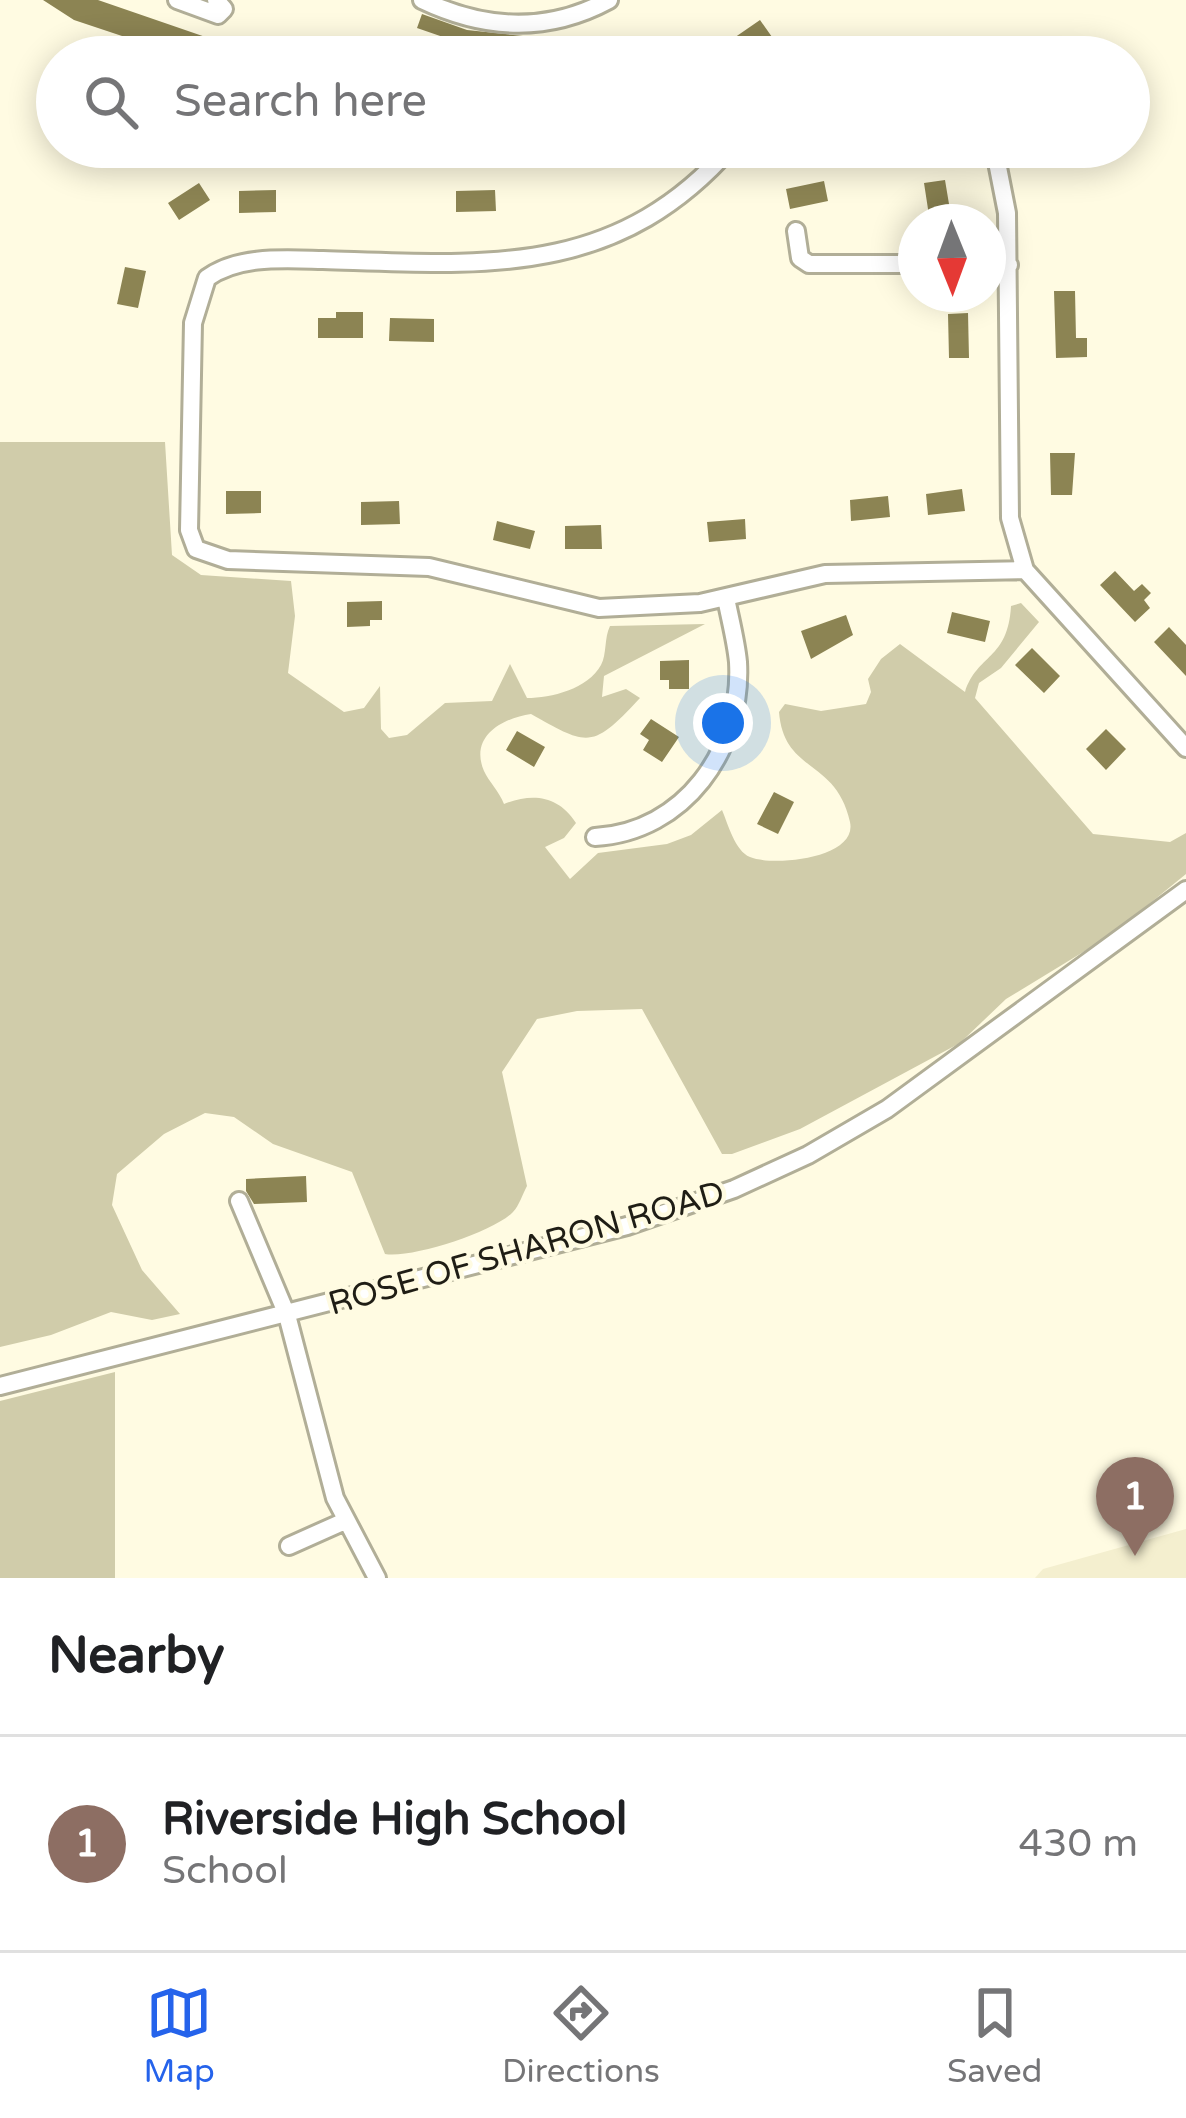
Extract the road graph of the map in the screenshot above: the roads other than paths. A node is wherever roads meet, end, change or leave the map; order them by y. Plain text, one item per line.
1 (177, 0) edge
2 (216, 0) edge
3 (422, 0) edge
4 (609, 0) edge
5 (709, 168) edge
6 (998, 168) edge
7 (796, 231) dead end
8 (898, 264) edge
9 (1009, 265) joint
10 (1024, 570) junction
11 (726, 598) junction
12 (1186, 748) edge
13 (595, 837) dead end
14 (1186, 890) edge
15 (238, 1201) dead end
16 (286, 1315) junction
17 (0, 1386) edge
18 (345, 1522) junction
19 (289, 1546) dead end
20 (377, 1578) edge

1 - 2 street
3 - 4 street
5 - 11 street
6 - 9 street
7 - 8 street
9 - 10 street
10 - 11 street
10 - 12 street
11 - 13 street
14 - 16 street, ROSE OF SHARON ROAD
15 - 16 street
16 - 17 street, ROSE OF SHARON ROAD
16 - 18 street
18 - 19 street
18 - 20 street

